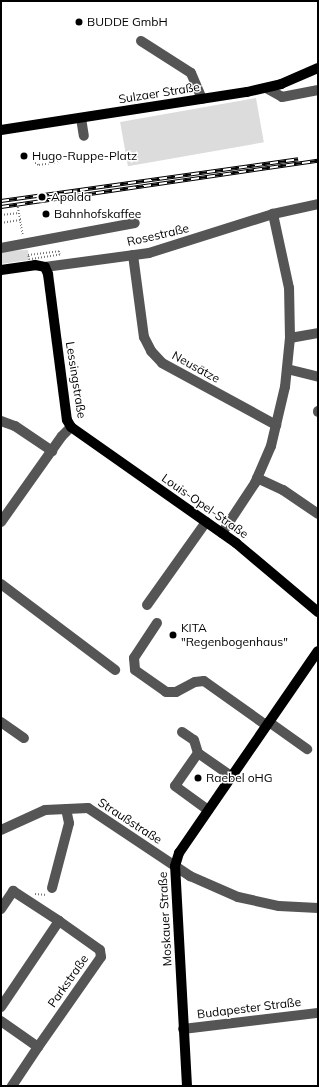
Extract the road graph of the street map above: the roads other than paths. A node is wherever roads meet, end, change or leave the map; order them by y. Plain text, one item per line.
1 (141, 41) dead end
2 (318, 68) edge
3 (266, 88) junction
4 (318, 90) edge
5 (202, 99) junction
6 (81, 118) junction
7 (1, 130) edge
8 (84, 136) dead end
9 (318, 204) edge
10 (273, 214) junction
11 (135, 223) dead end
12 (1, 248) edge
13 (132, 255) junction
14 (45, 267) junction
15 (1, 270) edge
16 (318, 332) edge
17 (290, 338) junction
18 (287, 369) junction
19 (318, 377) edge
20 (1, 422) edge
21 (276, 425) junction
22 (71, 427) junction
23 (52, 451) junction
24 (257, 478) junction
25 (318, 514) edge
26 (1, 522) edge
27 (206, 522) junction
28 (222, 533) junction
29 (1, 584) edge
30 (147, 605) dead end
31 (318, 612) edge
32 (157, 623) dead end
33 (318, 651) edge
34 (115, 670) dead end
35 (1, 722) edge
36 (268, 723) junction
37 (182, 732) dead end
38 (24, 738) dead end
39 (307, 749) dead end
40 (198, 753) junction
41 (231, 776) junction
42 (66, 809) junction
43 (208, 810) junction
44 (1, 830) edge
45 (175, 866) junction
46 (52, 888) road end
47 (318, 908) edge
48 (1, 909) edge
49 (59, 921) junction
50 (1, 1007) edge
51 (318, 1013) edge
52 (1, 1021) edge
53 (183, 1029) junction
54 (38, 1047) junction
55 (12, 1086) edge
56 (187, 1086) edge

1 - 5 street
2 - 3 main road, Sulzaer Straße
3 - 4 street
3 - 5 main road, Sulzaer Straße
5 - 6 main road, Sulzaer Straße
6 - 7 main road, Sulzaer Straße
6 - 8 street
9 - 10 street, Rosestraße
10 - 13 street, Rosestraße
10 - 17 street
11 - 12 street
13 - 14 street, Rosestraße
13 - 21 street, Neusätze
14 - 15 main road, Rosestraße
14 - 22 main road, Lessingstraße
16 - 17 street
17 - 18 street
18 - 19 street
18 - 21 street
20 - 23 street
21 - 24 street
22 - 23 street, Lessingstraße
22 - 27 main road, Louis-Opel-Straße
23 - 26 street, Lessingstraße
24 - 25 street
24 - 28 street
27 - 28 main road, Louis-Opel-Straße
27 - 30 street
28 - 31 main road, Louis-Opel-Straße
29 - 34 street
32 - 36 street
33 - 36 main road, Moskauer Straße
35 - 38 street
36 - 39 street
36 - 41 main road, Moskauer Straße
37 - 40 street
40 - 41 street
40 - 43 street
41 - 43 main road, Moskauer Straße
42 - 44 street, Straußstraße
42 - 45 street, Straußstraße
42 - 46 street
43 - 45 main road, Moskauer Straße
45 - 47 street, Straußstraße
45 - 53 main road, Moskauer Straße
48 - 49 street, Parkstraße
49 - 50 street
49 - 54 street, Parkstraße
51 - 53 street, Budapester Straße
52 - 54 street
53 - 56 main road, Moskauer Straße
54 - 55 street, Parkstraße

